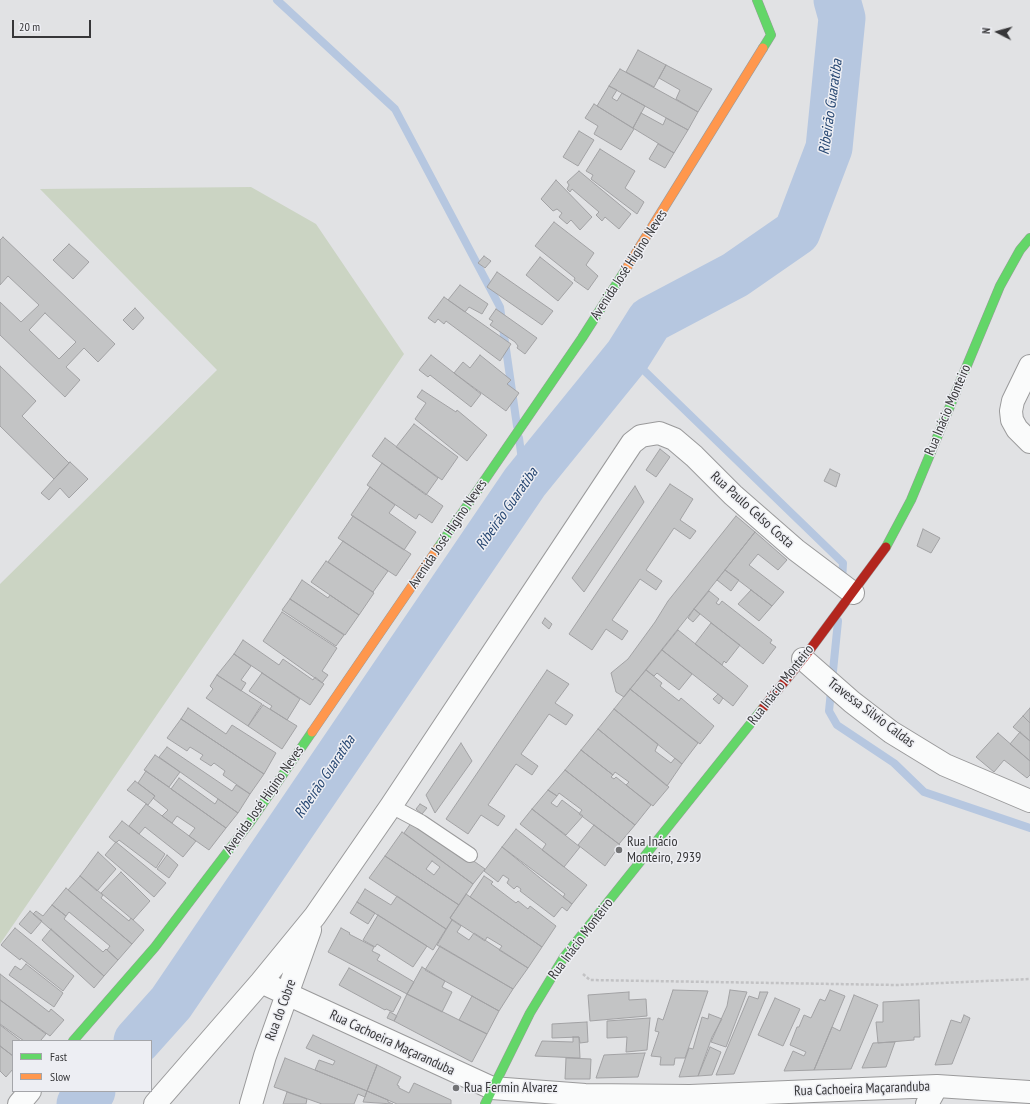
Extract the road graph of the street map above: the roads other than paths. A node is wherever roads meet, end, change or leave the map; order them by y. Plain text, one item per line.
1 (758, 0) edge
2 (1030, 238) edge
3 (1030, 366) edge
4 (1030, 442) edge
5 (845, 591) junction
6 (803, 658) junction
7 (1030, 801) edge
8 (391, 806) junction
9 (470, 855) dead end
10 (315, 916) junction
11 (261, 982) junction
12 (288, 993) junction
13 (74, 1040) edge
14 (29, 1092) edge
15 (1030, 1092) edge
16 (932, 1095) edge
17 (488, 1096) edge
18 (18, 1104) edge
19 (155, 1104) edge
20 (251, 1104) edge

1 - 13 street, Avenida José Higino Neves
2 - 5 street, Rua Inácio Monteiro
3 - 4 street
5 - 6 street, Rua Inácio Monteiro
5 - 8 street, Rua Paulo Celso Costa
6 - 7 street, Travessa Silvio Caldas
6 - 17 street, Rua Inácio Monteiro
8 - 9 lane
8 - 10 street
10 - 11 street
10 - 12 street, Rua do Cobre
11 - 12 street, Rua Cachoeira Maçaranduba
11 - 19 street
12 - 17 street, Rua Cachoeira Maçaranduba
12 - 20 street, Rua do Cobre
14 - 18 street
15 - 16 street, Rua Cachoeira Maçaranduba
16 - 17 street, Rua Cachoeira Maçaranduba

